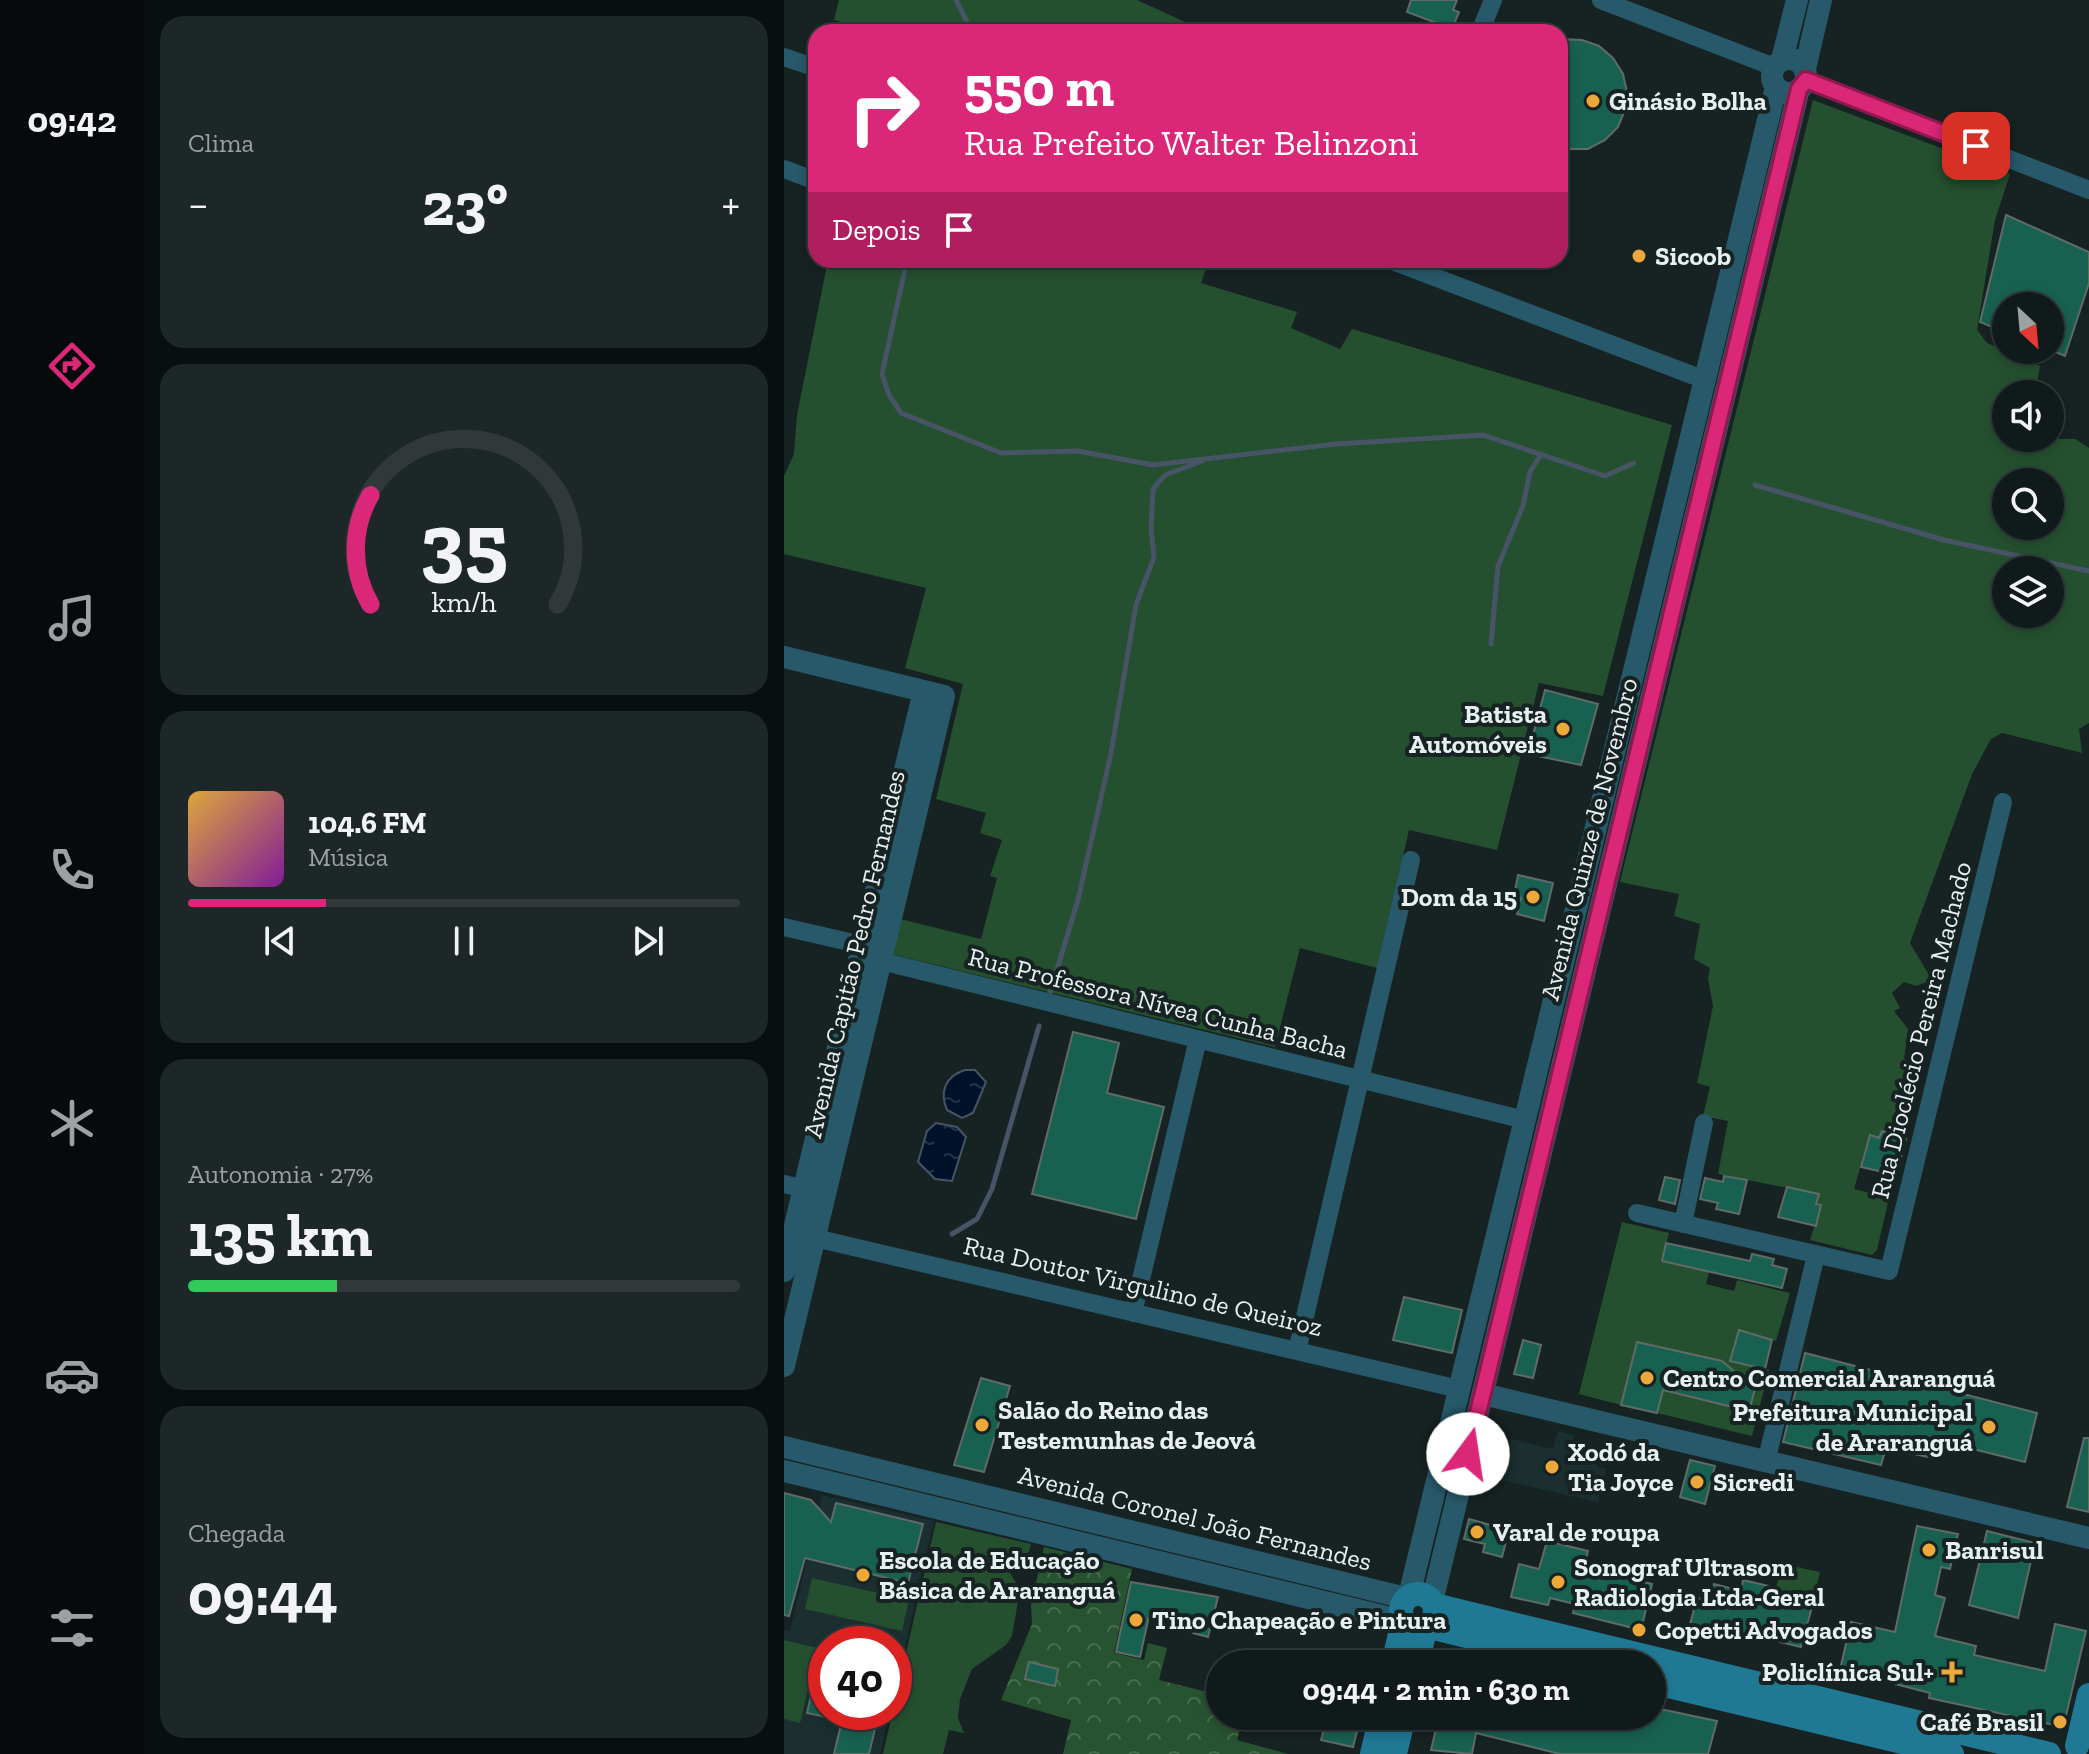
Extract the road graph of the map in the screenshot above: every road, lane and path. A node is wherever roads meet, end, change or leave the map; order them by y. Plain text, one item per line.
1 (1493, 0) edge
2 (1601, 0) edge
3 (1797, 0) edge
4 (1821, 0) edge
5 (1483, 24) edge
6 (784, 57) edge
7 (808, 65) edge
8 (1777, 72) junction
9 (1803, 79) junction
10 (784, 169) edge
11 (808, 178) edge
12 (2089, 190) edge
13 (1411, 268) edge
14 (1705, 380) junction
15 (784, 657) edge
16 (934, 693) junction
17 (2003, 802) dead end
18 (1411, 860) dead end
19 (784, 927) edge
20 (862, 945) junction
21 (881, 961) junction
22 (1198, 1039) junction
23 (1360, 1079) junction
24 (1525, 1120) junction
25 (1704, 1123) dead end
26 (794, 1187) edge
27 (1637, 1213) dead end
28 (1683, 1224) junction
29 (815, 1238) junction
30 (1816, 1255) junction
31 (784, 1271) edge
32 (1133, 1313) junction
33 (1297, 1351) junction
34 (784, 1366) edge
35 (1459, 1389) junction
36 (1483, 1394) junction
37 (784, 1447) edge
38 (1766, 1462) junction
39 (784, 1471) edge
40 (2089, 1538) edge
41 (1418, 1608) junction
42 (1399, 1650) edge
43 (1417, 1650) edge
44 (1540, 1650) edge
45 (1666, 1685) edge
46 (2089, 1695) edge
47 (1378, 1730) edge
48 (1401, 1730) edge
49 (2075, 1750) edge
50 (1372, 1754) edge
51 (1395, 1754) edge
52 (1952, 1754) edge
53 (2049, 1754) edge

1 - 5 street
2 - 8 street
3 - 8 street, Avenida Quinze de Novembro
4 - 9 street, Avenida Quinze de Novembro
6 - 7 street
8 - 9 street
8 - 9 street
8 - 14 street, Avenida Quinze de Novembro
9 - 12 street
9 - 36 street, Avenida Quinze de Novembro
10 - 11 street
13 - 14 street
14 - 24 street, Avenida Quinze de Novembro
15 - 16 street
16 - 20 street, Avenida Capitão Pedro Fernandes
16 - 21 street, Avenida Capitão Pedro Fernandes
17 - 30 street, Rua Dioclécio Pereira Machado
18 - 23 street
19 - 20 street, Rua Professora Nívea Cunha Bacha
20 - 21 street, Rua Professora Nívea Cunha Bacha
20 - 26 street, Avenida Capitão Pedro Fernandes
21 - 22 street, Rua Professora Nívea Cunha Bacha
21 - 29 street, Avenida Capitão Pedro Fernandes
22 - 23 street, Rua Professora Nívea Cunha Bacha
22 - 32 street
23 - 24 street, Rua Professora Nívea Cunha Bacha
23 - 33 street
24 - 35 street, Avenida Quinze de Novembro
25 - 28 street
26 - 31 street, Avenida Capitão Pedro Fernandes
27 - 28 street
28 - 30 street
29 - 32 street, Rua Doutor Virgulino de Queiroz
29 - 34 street, Avenida Capitão Pedro Fernandes
30 - 38 street
32 - 33 street, Rua Doutor Virgulino de Queiroz
33 - 35 street, Rua Doutor Virgulino de Queiroz
35 - 36 street
35 - 41 street, Avenida Quinze de Novembro
36 - 38 street
36 - 41 street, Avenida Quinze de Novembro
37 - 41 street, Avenida Coronel João Fernandes
38 - 40 street
39 - 41 street, Avenida Coronel João Fernandes
41 - 42 main road, Avenida Quinze de Novembro
41 - 43 main road, Avenida Quinze de Novembro
41 - 44 main road, Avenida Coronel João Fernandes
41 - 53 main road, Avenida Coronel João Fernandes
45 - 52 main road
46 - 49 main road
47 - 50 main road
48 - 51 main road

